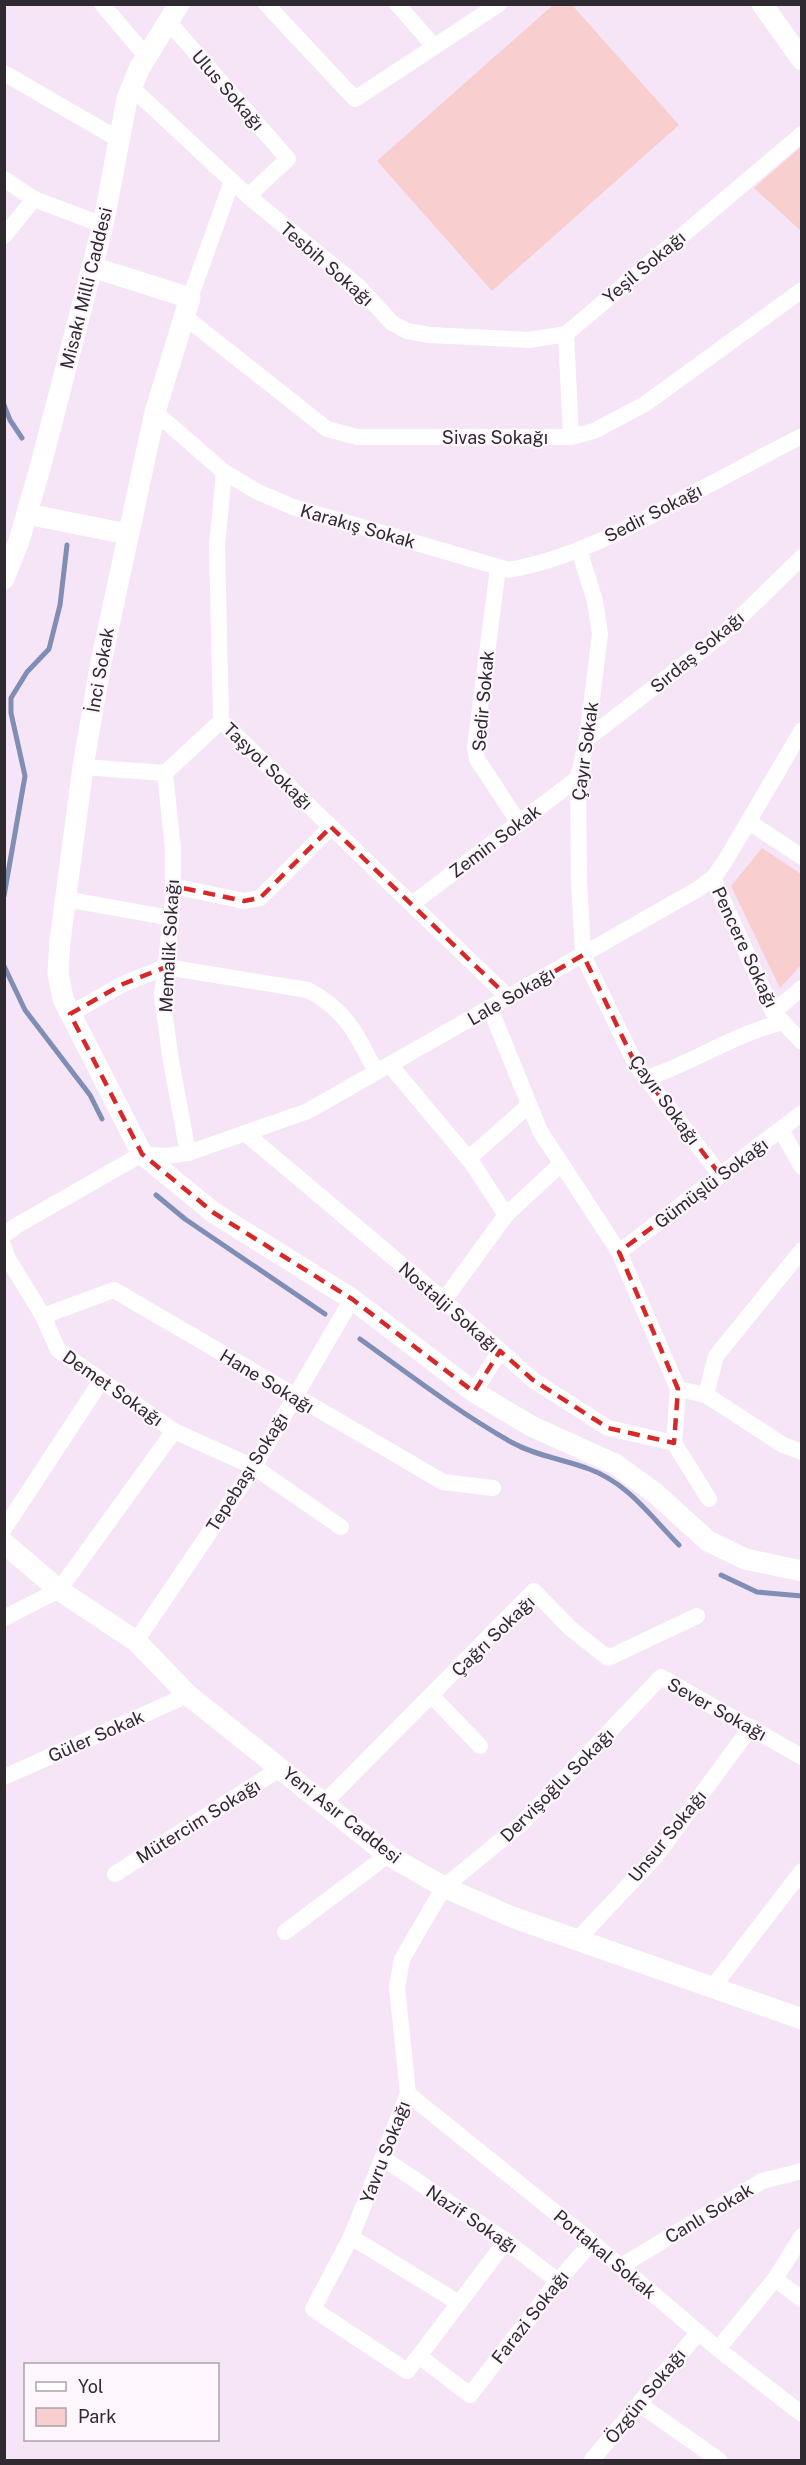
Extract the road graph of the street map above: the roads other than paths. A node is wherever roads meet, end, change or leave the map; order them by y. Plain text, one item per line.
1 (102, 4) edge
2 (266, 4) edge
3 (397, 4) edge
4 (499, 4) edge
5 (762, 4) edge
6 (173, 13) edge
7 (433, 45) junction
8 (146, 56) junction
9 (801, 60) edge
10 (4, 73) edge
11 (131, 87) junction
12 (801, 134) edge
13 (118, 139) junction
14 (4, 179) edge
15 (232, 181) junction
16 (248, 196) junction
17 (34, 199) junction
18 (103, 225) junction
19 (4, 236) edge
20 (92, 267) junction
21 (801, 290) edge
22 (187, 308) junction
23 (566, 334) junction
24 (155, 411) junction
25 (571, 436) junction
26 (801, 436) edge
27 (224, 472) junction
28 (27, 514) junction
29 (127, 534) junction
30 (579, 550) junction
31 (801, 557) edge
32 (498, 568) junction
33 (4, 579) edge
34 (221, 721) junction
35 (801, 730) edge
36 (586, 739) junction
37 (83, 767) junction
38 (165, 773) junction
39 (578, 778) junction
40 (749, 822) junction
41 (519, 823) junction
42 (331, 826) junction
43 (801, 857) edge
44 (713, 878) junction
45 (173, 886) junction
46 (65, 900) junction
47 (412, 904) junction
48 (171, 918) junction
49 (583, 955) junction
50 (166, 967) junction
51 (801, 987) edge
52 (509, 998) junction
53 (490, 1008) junction
54 (70, 1014) junction
55 (778, 1017) junction
56 (801, 1042) edge
57 (383, 1068) junction
58 (646, 1078) junction
59 (529, 1105) junction
60 (801, 1113) edge
61 (780, 1130) junction
62 (244, 1133) junction
63 (188, 1153) junction
64 (142, 1154) junction
65 (468, 1159) junction
66 (561, 1164) junction
67 (801, 1167) edge
68 (721, 1176) junction
69 (506, 1215) junction
70 (4, 1235) edge
71 (4, 1247) edge
72 (801, 1250) edge
73 (619, 1252) junction
74 (352, 1299) junction
75 (444, 1300) junction
76 (43, 1316) junction
77 (500, 1351) junction
78 (101, 1381) junction
79 (678, 1389) junction
80 (474, 1392) junction
81 (706, 1395) junction
82 (294, 1397) junction
83 (174, 1431) junction
84 (674, 1443) junction
85 (801, 1452) edge
86 (254, 1467) junction
87 (493, 1488) dead end
88 (709, 1499) dead end
89 (341, 1527) dead end
90 (4, 1529) edge
91 (4, 1543) edge
92 (801, 1571) edge
93 (59, 1590) junction
94 (697, 1616) dead end
95 (4, 1618) edge
96 (136, 1641) junction
97 (188, 1695) junction
98 (432, 1696) junction
99 (639, 1702) joint
100 (751, 1727) junction
101 (480, 1746) dead end
102 (801, 1757) edge
103 (281, 1768) junction
104 (4, 1778) edge
105 (324, 1803) junction
106 (388, 1855) junction
107 (801, 1871) edge
108 (115, 1874) dead end
109 (444, 1887) junction
110 (285, 1932) dead end
111 (577, 1940) junction
112 (712, 1988) junction
113 (801, 2019) edge
114 (408, 2094) junction
115 (384, 2159) junction
116 (801, 2171) edge
117 (801, 2236) edge
118 (351, 2237) junction
119 (506, 2241) junction
120 (592, 2242) junction
121 (621, 2266) junction
122 (775, 2279) junction
123 (558, 2281) junction
124 (801, 2300) edge
125 (459, 2303) junction
126 (698, 2332) junction
127 (718, 2349) junction
128 (418, 2356) junction
129 (639, 2404) junction
130 (801, 2414) edge
131 (592, 2460) edge
132 (719, 2460) edge

1 - 8 street
2 - 7 street
3 - 7 street
4 - 7 street
5 - 9 street
6 - 8 street, Misakı Milli Caddesi
6 - 16 street, Ulus Sokağı
8 - 11 street, Misakı Milli Caddesi
10 - 13 street
11 - 13 street, Misakı Milli Caddesi
11 - 15 street, Tesbih Sokağı
12 - 23 street, Yeşil Sokağı
13 - 18 street, Misakı Milli Caddesi
14 - 17 street
15 - 16 street, Tesbih Sokağı
15 - 22 street, İnci Sokak
16 - 23 street, Tesbih Sokağı
17 - 18 street
17 - 19 street
18 - 20 street, Misakı Milli Caddesi
20 - 22 street, Sivas Sokağı
20 - 28 street, Misakı Milli Caddesi
21 - 25 street, Sivas Sokağı
22 - 24 street, İnci Sokak
22 - 25 street, Sivas Sokağı
23 - 25 street
24 - 27 street
24 - 29 street, İnci Sokak
26 - 30 street, Sedir Sokağı
27 - 32 street, Karakış Sokak
27 - 34 street, Taşyol Sokağı
28 - 29 street
28 - 33 street, Misakı Milli Caddesi
29 - 37 street, İnci Sokak
30 - 32 street, Sedir Sokağı
30 - 36 street, Çayır Sokak
31 - 36 street, Sırdaş Sokağı
32 - 41 street, Sedir Sokak
34 - 38 street
34 - 42 street, Taşyol Sokağı
35 - 40 street, Lale Sokağı
36 - 39 street, Çayır Sokak
37 - 38 street
37 - 46 street, İnci Sokak
38 - 45 street, Memalik Sokağı
39 - 41 street, Zemin Sokak
39 - 49 street, Çayır Sokak
40 - 43 street
40 - 44 street, Lale Sokağı
41 - 47 street, Zemin Sokak
42 - 45 street
42 - 47 street, Taşyol Sokağı
44 - 49 street, Lale Sokağı
44 - 55 street, Pencere Sokağı
45 - 48 street, Memalik Sokağı
46 - 48 street
46 - 54 street, İnci Sokak
47 - 52 street, Taşyol Sokağı
48 - 50 street, Memalik Sokağı
49 - 52 street, Lale Sokağı
49 - 58 street, Çayır Sokağı
50 - 54 street
50 - 57 street
50 - 63 street, Memalik Sokağı
51 - 55 street
52 - 53 street, Lale Sokağı
53 - 57 street, Lale Sokağı
53 - 59 street
54 - 64 street, İnci Sokak
55 - 56 street, Pencere Sokağı
55 - 58 street
57 - 62 street, Lale Sokağı
57 - 65 street
58 - 68 street, Çayır Sokağı
59 - 65 street
59 - 66 street
60 - 61 street, Gümüşlü Sokağı
61 - 67 street
61 - 68 street, Gümüşlü Sokağı
62 - 63 street, Lale Sokağı
62 - 75 street, Nostalji Sokağı
63 - 64 street, Lale Sokağı
64 - 70 street
64 - 74 street
65 - 69 street
66 - 69 street
66 - 73 street
68 - 73 street, Gümüşlü Sokağı
69 - 75 street
71 - 76 street, Demet Sokağı
72 - 81 street
73 - 79 street
74 - 80 street
74 - 82 street, Tepebaşı Sokağı
75 - 77 street, Nostalji Sokağı
76 - 78 street, Demet Sokağı
76 - 82 street, Hane Sokağı
77 - 80 street
77 - 84 street, Nostalji Sokağı
78 - 83 street, Demet Sokağı
78 - 90 street
79 - 81 street
79 - 84 street
80 - 92 street
81 - 85 street
82 - 86 street, Tepebaşı Sokağı
82 - 87 street, Hane Sokağı
83 - 86 street, Demet Sokağı
83 - 93 street, Demet Sokağı
84 - 88 street
86 - 89 street, Demet Sokağı
86 - 96 street, Tepebaşı Sokağı
91 - 93 street, Yeni Asır Caddesi
93 - 95 street
93 - 96 street, Yeni Asır Caddesi
94 - 98 street, Çağrı Sokağı
96 - 97 street, Yeni Asır Caddesi
97 - 103 street, Yeni Asır Caddesi
97 - 104 street, Güler Sokak
98 - 101 street
98 - 105 street, Çağrı Sokağı
99 - 100 street, Sever Sokağı
99 - 109 street, Dervişoğlu Sokağı
100 - 102 street, Sever Sokağı
100 - 111 street, Unsur Sokağı
103 - 105 street, Yeni Asır Caddesi
103 - 108 street, Mütercim Sokağı
105 - 106 street, Yeni Asır Caddesi
106 - 109 street, Yeni Asır Caddesi
106 - 110 street
107 - 112 street
109 - 111 street, Yeni Asır Caddesi
109 - 114 street, Yavru Sokağı
111 - 112 street, Yeni Asır Caddesi
112 - 113 street, Yeni Asır Caddesi
114 - 115 street, Yavru Sokağı
114 - 120 street, Portakal Sokak
115 - 118 street, Yavru Sokağı
115 - 119 street, Nazif Sokağı
116 - 121 street, Canlı Sokak
117 - 122 street
118 - 125 street
118 - 128 street, Yavru Sokağı
119 - 123 street, Nazif Sokağı
119 - 125 street
120 - 121 street, Portakal Sokak
120 - 123 street, Farazi Sokağı
121 - 126 street, Portakal Sokak
122 - 124 street
122 - 127 street
123 - 128 street, Farazi Sokağı
125 - 128 street
126 - 127 street, Portakal Sokak
126 - 129 street, Özgün Sokağı
127 - 130 street, Portakal Sokak
129 - 131 street, Özgün Sokağı
129 - 132 street

